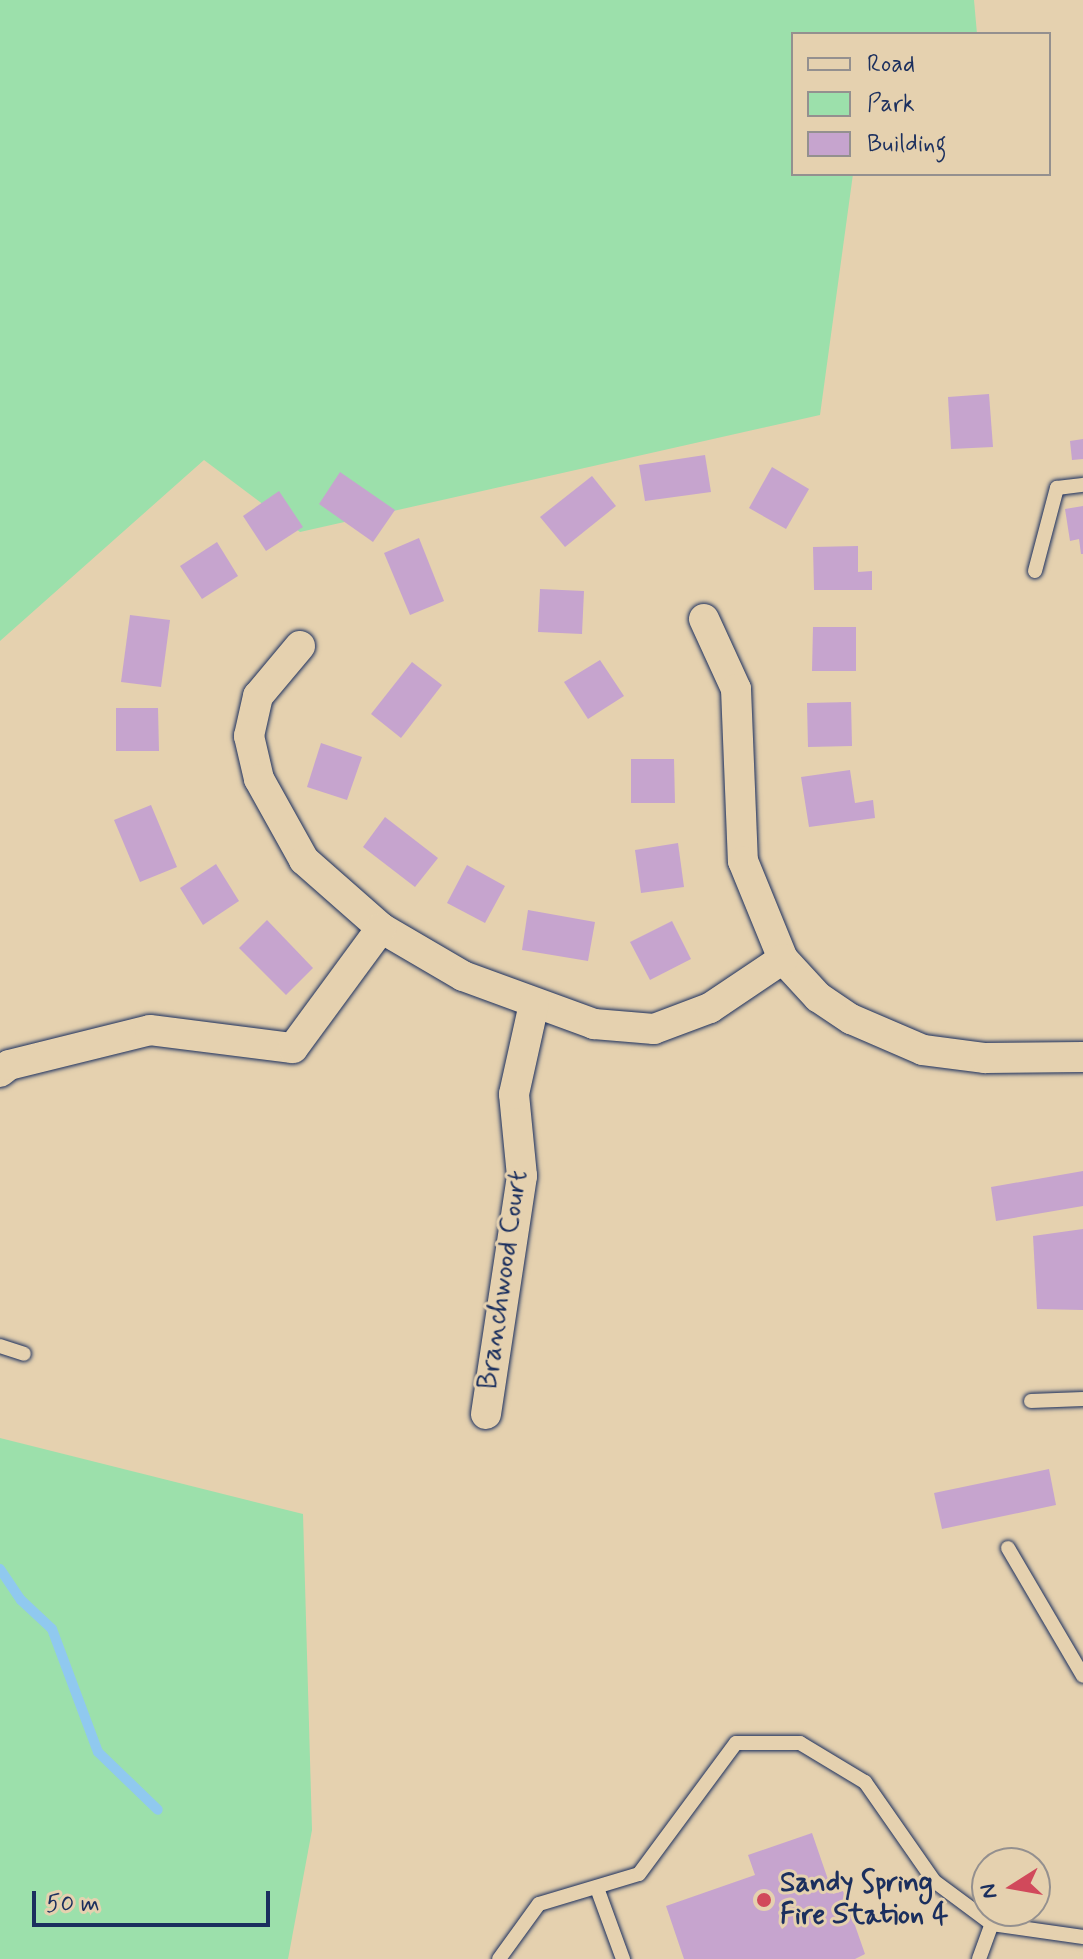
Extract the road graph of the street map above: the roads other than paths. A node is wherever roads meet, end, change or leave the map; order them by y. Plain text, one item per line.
1 (1083, 485) edge
2 (1035, 571) dead end
3 (704, 619) dead end
4 (300, 646) dead end
5 (381, 928) junction
6 (783, 959) junction
7 (534, 1004) junction
8 (1083, 1057) edge
9 (0, 1072) edge
10 (0, 1346) edge
11 (24, 1354) dead end
12 (1083, 1399) edge
13 (1031, 1401) dead end
14 (486, 1414) dead end
15 (1008, 1548) dead end
16 (1083, 1676) edge
17 (597, 1888) junction
18 (971, 1908) edge
19 (991, 1927) edge
20 (1013, 1927) edge
21 (1083, 1937) edge
22 (499, 1959) edge
23 (623, 1959) edge
24 (979, 1959) edge

1 - 2 lane
3 - 6 street
4 - 5 street
5 - 7 street
5 - 9 street
6 - 7 street
6 - 8 street
7 - 14 street, Branchwood Court
10 - 11 lane
12 - 13 lane
15 - 16 lane
17 - 18 lane
17 - 22 lane
17 - 23 lane
19 - 24 lane
20 - 21 lane

